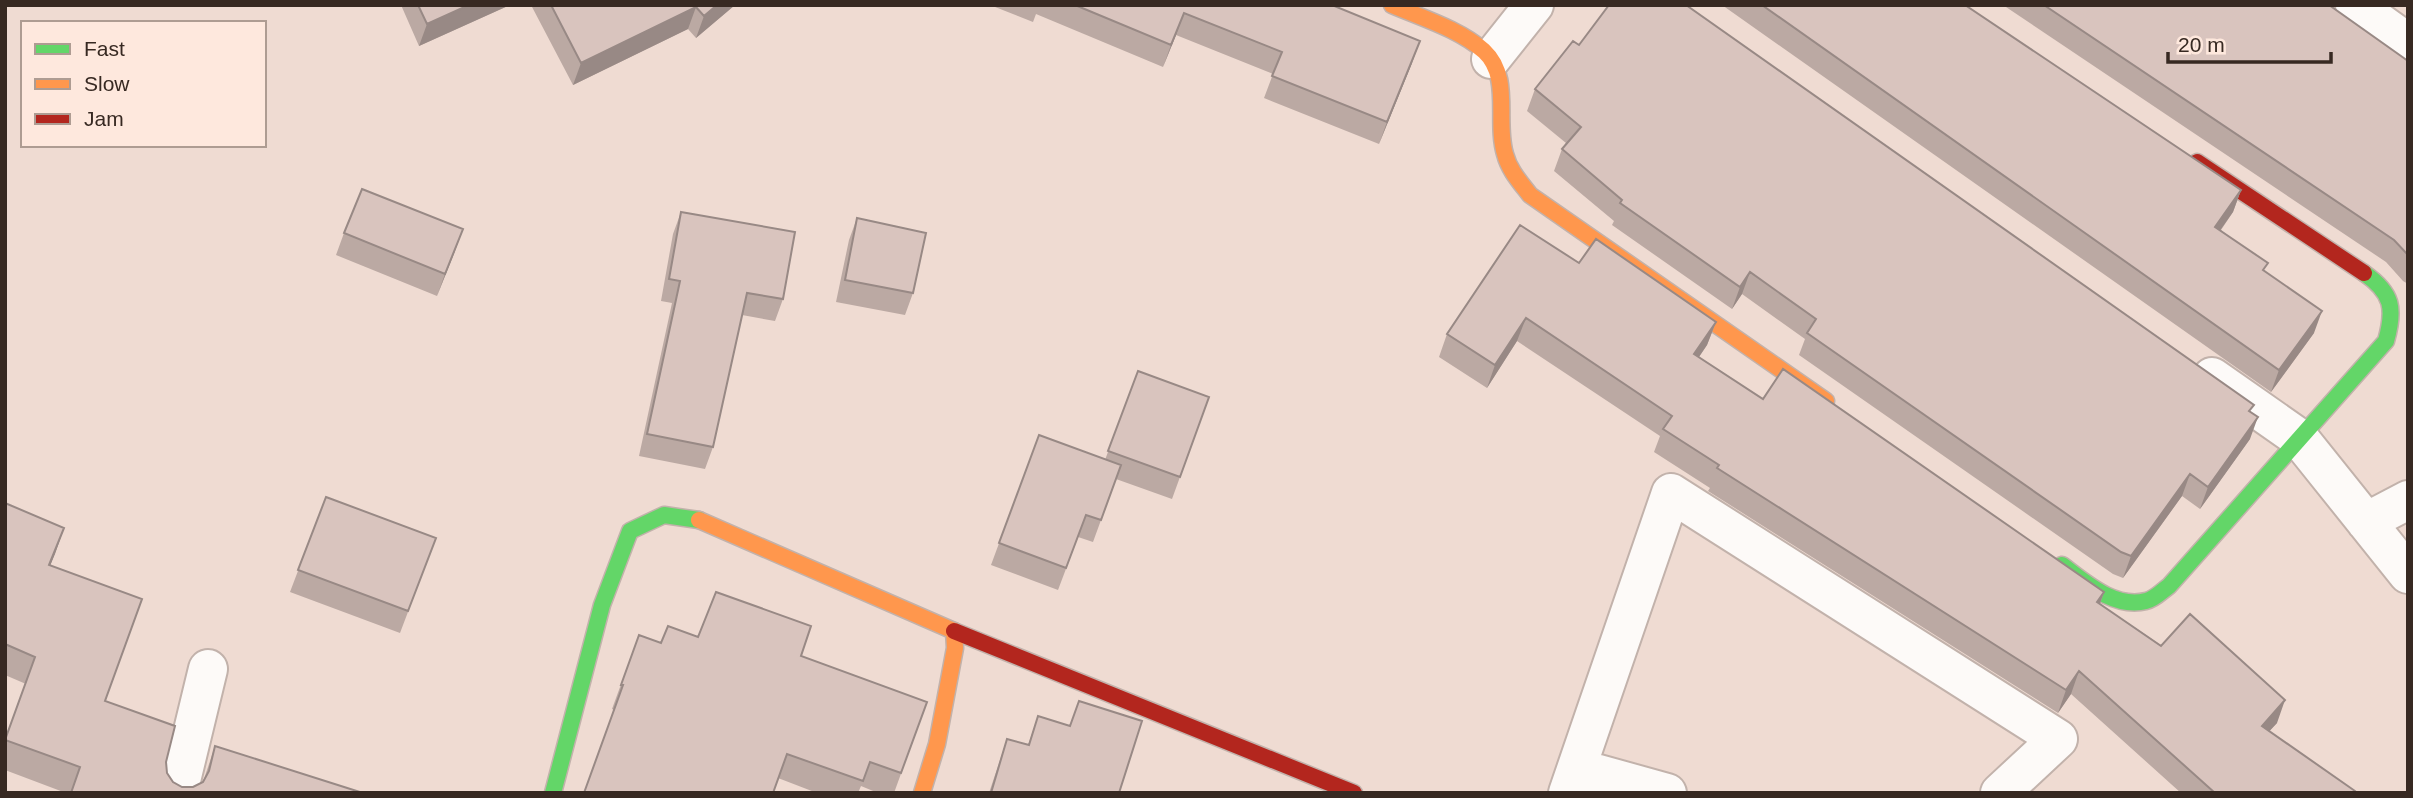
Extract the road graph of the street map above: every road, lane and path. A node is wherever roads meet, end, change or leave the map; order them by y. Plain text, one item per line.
1 (1392, 5) edge
2 (1534, 5) edge
3 (2355, 5) edge
4 (2408, 43) edge
5 (1491, 59) junction
6 (2180, 150) edge
7 (2185, 358) edge
8 (1839, 410) edge
9 (2299, 438) junction
10 (2408, 500) edge
11 (2366, 522) junction
12 (2046, 554) edge
13 (2408, 574) edge
14 (954, 631) junction
15 (208, 669) dead end
16 (1573, 780) edge
17 (178, 793) edge
18 (553, 793) edge
19 (922, 793) edge
20 (1353, 793) edge
21 (1667, 793) edge
22 (2000, 793) edge

1 - 5 street
2 - 5 street
3 - 4 street
5 - 8 street
6 - 9 street
7 - 9 street
9 - 11 street
9 - 12 street
10 - 11 street
11 - 13 street
14 - 18 street
14 - 19 street
14 - 20 street
15 - 17 street
16 - 21 street
16 - 22 street

